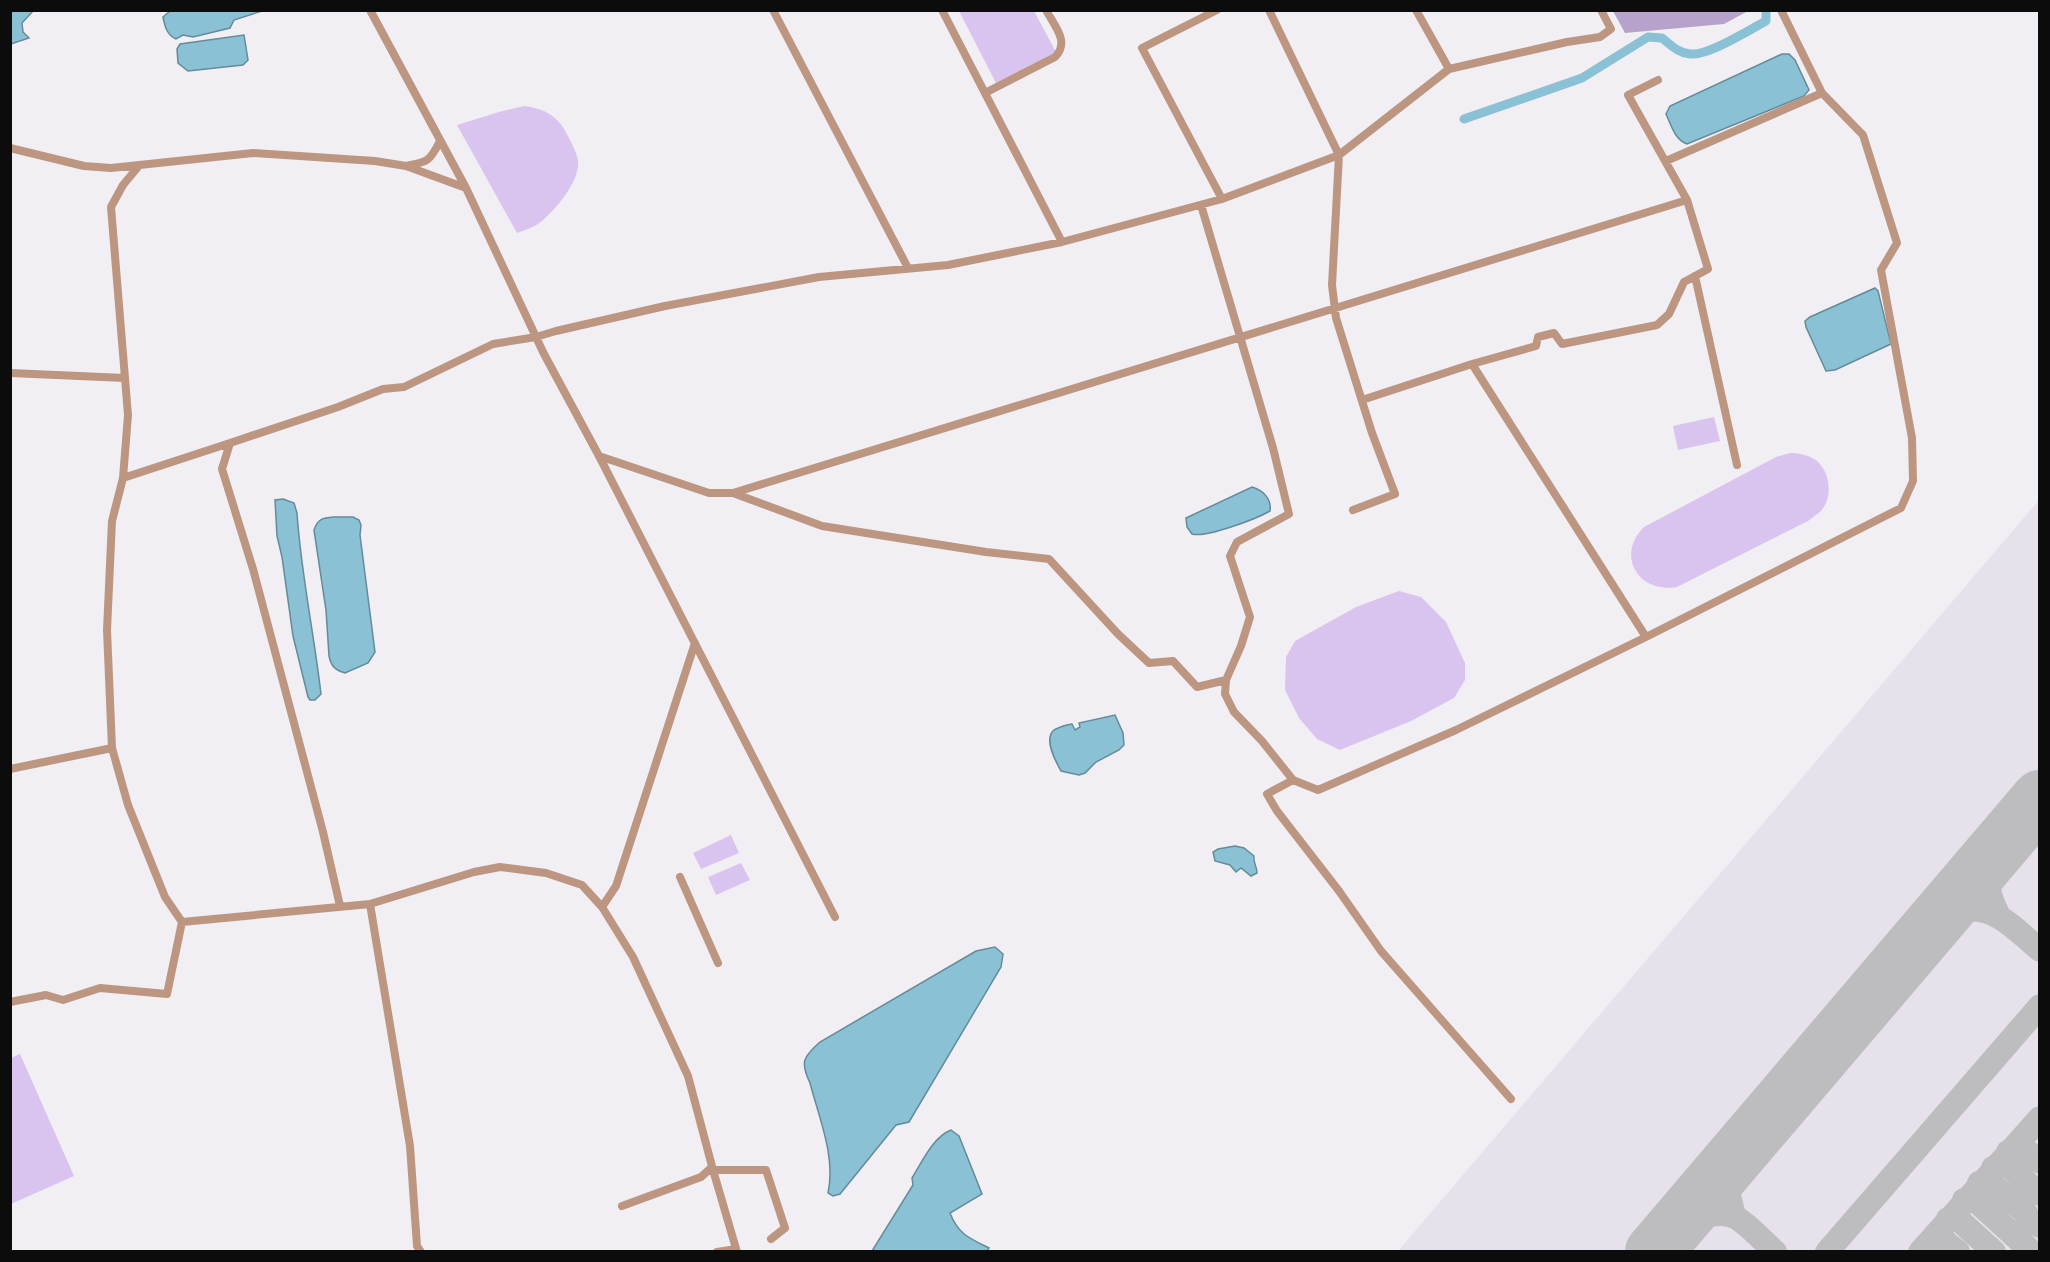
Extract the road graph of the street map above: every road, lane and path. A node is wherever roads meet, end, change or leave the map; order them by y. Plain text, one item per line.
1 (370, 10) edge
2 (773, 10) edge
3 (942, 10) edge
4 (1046, 10) edge
5 (1217, 10) edge
6 (1269, 10) edge
7 (1416, 10) edge
8 (1601, 10) edge
9 (1781, 10) edge
10 (1449, 69) junction
11 (1658, 80) dead end
12 (985, 93) junction
13 (1822, 93) junction
14 (440, 141) junction
15 (10, 148) edge
16 (1339, 155) junction
17 (1666, 161) junction
18 (406, 166) junction
19 (138, 167) junction
20 (466, 188) junction
21 (1222, 199) junction
22 (1687, 200) junction
23 (1201, 205) junction
24 (1062, 242) junction
25 (908, 268) junction
26 (1695, 276) junction
27 (536, 337) junction
28 (1239, 337) junction
29 (1472, 364) junction
30 (10, 373) edge
31 (125, 378) junction
32 (1362, 400) junction
33 (230, 442) junction
34 (599, 456) junction
35 (1737, 465) dead end
36 (123, 478) junction
37 (733, 493) junction
38 (1353, 510) dead end
39 (1646, 637) junction
40 (695, 643) junction
41 (1226, 680) junction
42 (112, 748) junction
43 (10, 768) edge
44 (1293, 780) junction
45 (680, 877) dead end
46 (370, 904) junction
47 (340, 906) junction
48 (602, 907) junction
49 (835, 916) dead end
50 (182, 922) junction
51 (718, 963) dead end
52 (10, 1002) edge
53 (1511, 1099) dead end
54 (712, 1168) junction
55 (622, 1206) dead end
56 (771, 1239) dead end
57 (736, 1250) edge
58 (421, 1251) edge
59 (717, 1251) edge

1 - 14 street
2 - 25 street
3 - 12 street
4 - 12 street
5 - 21 street
6 - 16 street
7 - 10 street
8 - 10 street
9 - 13 street
10 - 16 street
11 - 17 street
12 - 24 street
13 - 17 street
13 - 39 street
14 - 18 street
14 - 20 street
15 - 19 street
16 - 21 street
16 - 32 street
17 - 22 street
18 - 19 street
18 - 20 street
19 - 31 street
20 - 27 street
21 - 23 street
22 - 26 street
22 - 28 street
23 - 24 street
23 - 28 street
24 - 25 street
25 - 27 street
26 - 29 street
26 - 35 street
27 - 33 street
27 - 34 street
28 - 37 street
28 - 41 street
29 - 32 street
29 - 39 street
30 - 31 street
31 - 36 street
32 - 38 street
33 - 36 street
33 - 47 street
34 - 37 street
34 - 40 street
36 - 42 street
37 - 41 street
39 - 44 street
40 - 48 street
40 - 49 street
41 - 44 street
42 - 43 street
42 - 50 street
44 - 53 street
45 - 51 street
46 - 47 street
46 - 48 street
46 - 58 street
47 - 50 street
48 - 54 street
50 - 52 street
54 - 55 street
54 - 56 street
54 - 57 street
57 - 59 street

